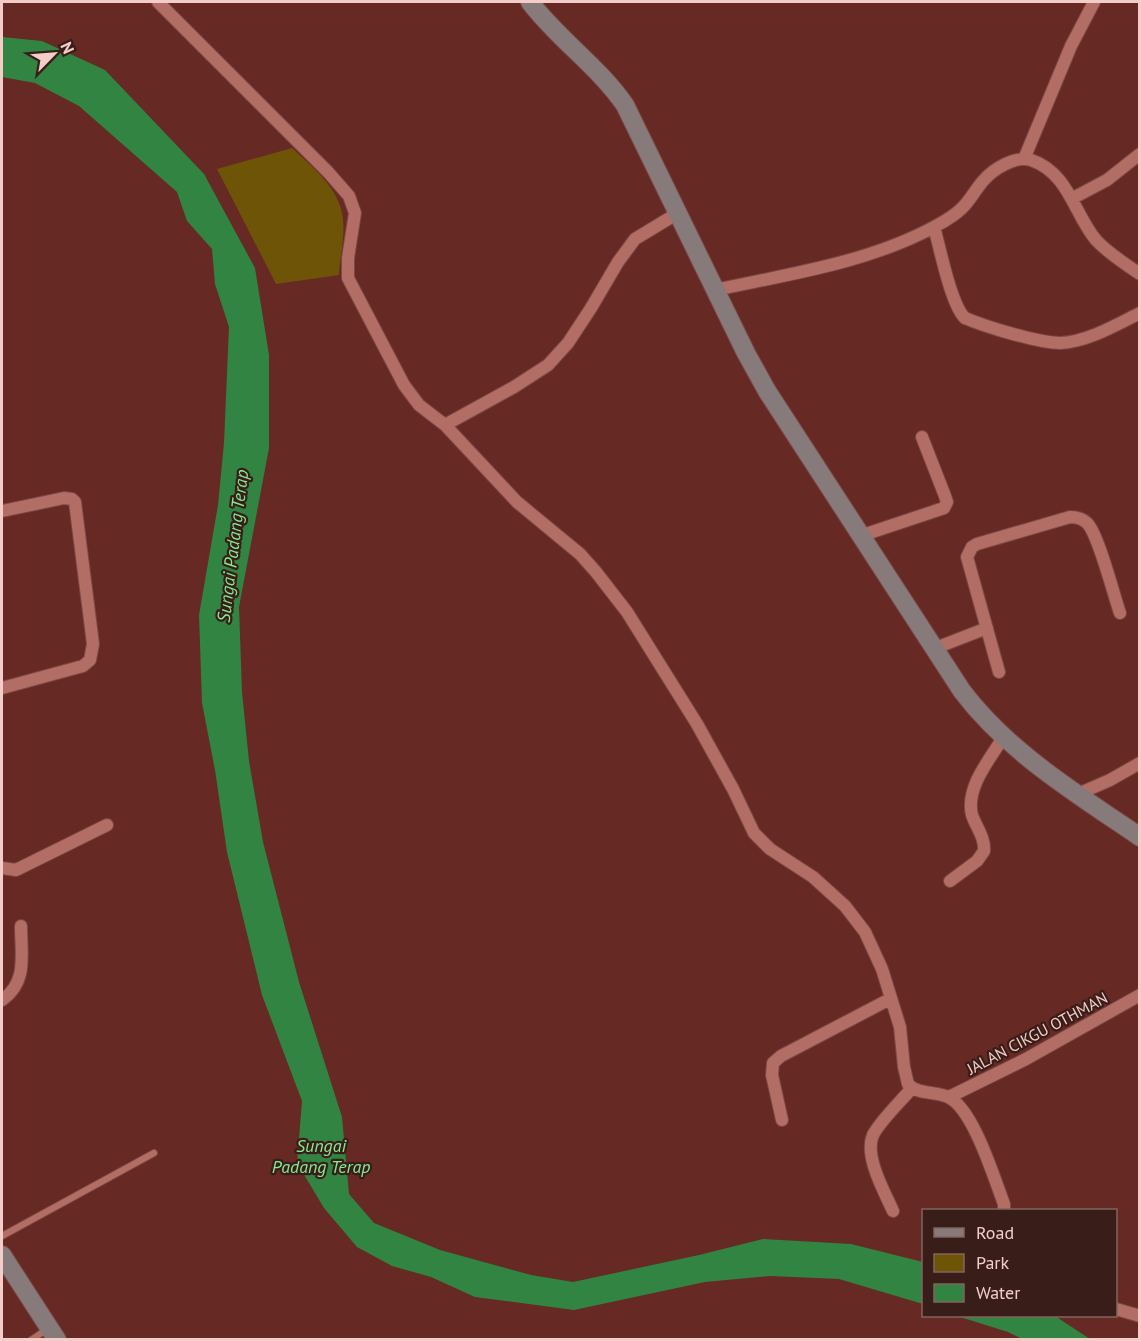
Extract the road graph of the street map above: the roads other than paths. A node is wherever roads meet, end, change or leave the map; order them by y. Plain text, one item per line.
1 (158, 2) edge
2 (530, 2) edge
3 (1094, 2) edge
4 (1140, 154) edge
5 (1024, 159) junction
6 (1073, 198) junction
7 (678, 213) junction
8 (934, 227) junction
9 (1140, 274) edge
10 (715, 290) junction
11 (1140, 313) edge
12 (445, 425) junction
13 (922, 437) dead end
14 (2, 511) edge
15 (860, 536) junction
16 (1120, 613) dead end
17 (987, 628) junction
18 (933, 649) junction
19 (999, 672) dead end
20 (2, 688) edge
21 (1004, 736) junction
22 (1140, 763) edge
23 (1078, 794) junction
24 (107, 825) dead end
25 (1140, 837) edge
26 (2, 868) edge
27 (950, 881) dead end
28 (21, 926) dead end
29 (1140, 995) edge
30 (890, 999) junction
31 (2, 1000) edge
32 (912, 1088) junction
33 (949, 1097) junction
34 (782, 1120) dead end
35 (154, 1153) dead end
36 (1004, 1209) edge
37 (892, 1210) dead end
38 (2, 1236) edge
39 (4, 1262) edge
40 (1117, 1309) edge
41 (1140, 1316) edge
42 (53, 1334) edge
43 (31, 1340) edge

1 - 12 street
2 - 7 street
3 - 5 street
4 - 6 street
5 - 6 street
5 - 8 street
6 - 9 street
7 - 10 street
7 - 12 street
8 - 10 street
8 - 11 street
10 - 15 street
12 - 30 street
13 - 15 street
14 - 20 street
15 - 18 street
16 - 17 street
17 - 18 street
17 - 19 street
18 - 21 street
21 - 23 street
21 - 27 street
22 - 23 street
23 - 25 street
24 - 26 street
28 - 31 street
29 - 33 street, JALAN CIKGU OTHMAN
30 - 32 street
30 - 34 street
32 - 33 street
32 - 37 street
33 - 36 street
35 - 38 lane
39 - 42 street
40 - 41 street
42 - 43 lane

